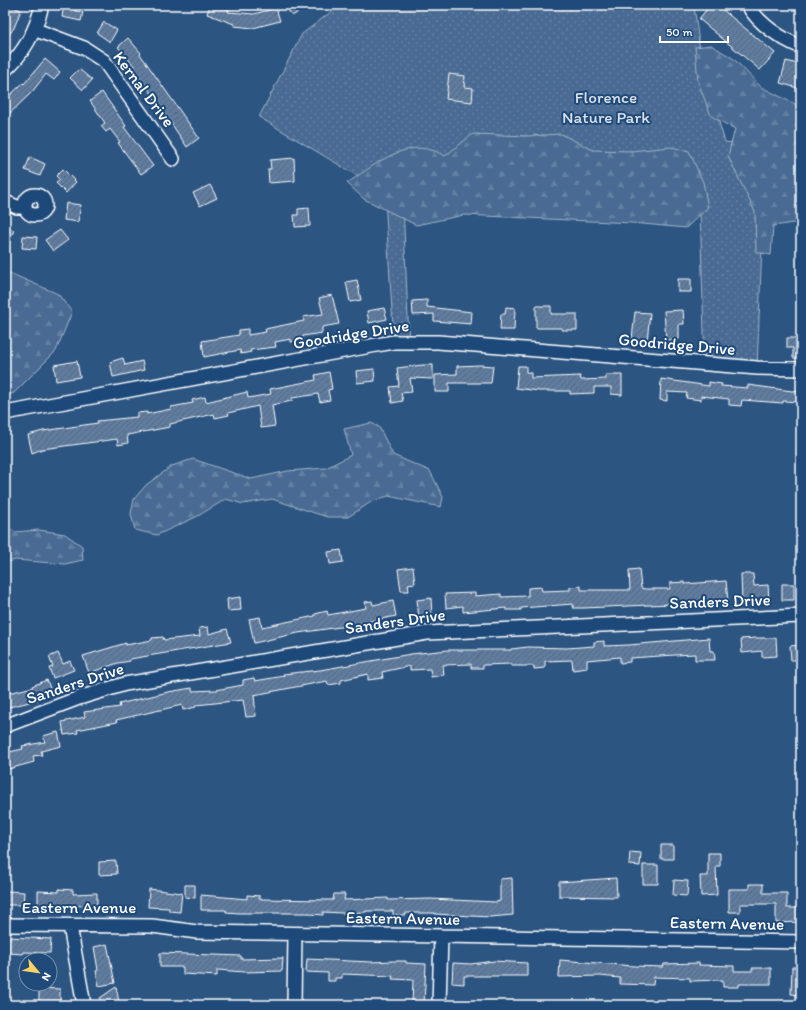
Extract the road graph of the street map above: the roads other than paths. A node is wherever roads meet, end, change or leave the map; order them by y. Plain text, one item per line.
1 (42, 5) edge
2 (748, 5) edge
3 (36, 30) junction
4 (801, 47) edge
5 (5, 70) edge
6 (173, 159) dead end
7 (5, 202) edge
8 (25, 207) dead end
9 (801, 370) edge
10 (5, 413) edge
11 (801, 616) edge
12 (5, 726) edge
13 (5, 925) edge
14 (70, 926) junction
15 (295, 934) junction
16 (441, 936) junction
17 (801, 942) edge
18 (84, 1005) edge
19 (294, 1005) edge
20 (439, 1005) edge

1 - 3 street
2 - 4 street
3 - 5 street
3 - 6 street, Kernal Drive
7 - 8 street
9 - 10 street, Goodridge Drive
11 - 12 street, Sanders Drive
13 - 14 street, Eastern Avenue
14 - 15 street, Eastern Avenue
14 - 18 street
15 - 16 street, Eastern Avenue
15 - 19 street
16 - 17 street, Eastern Avenue
16 - 20 street

